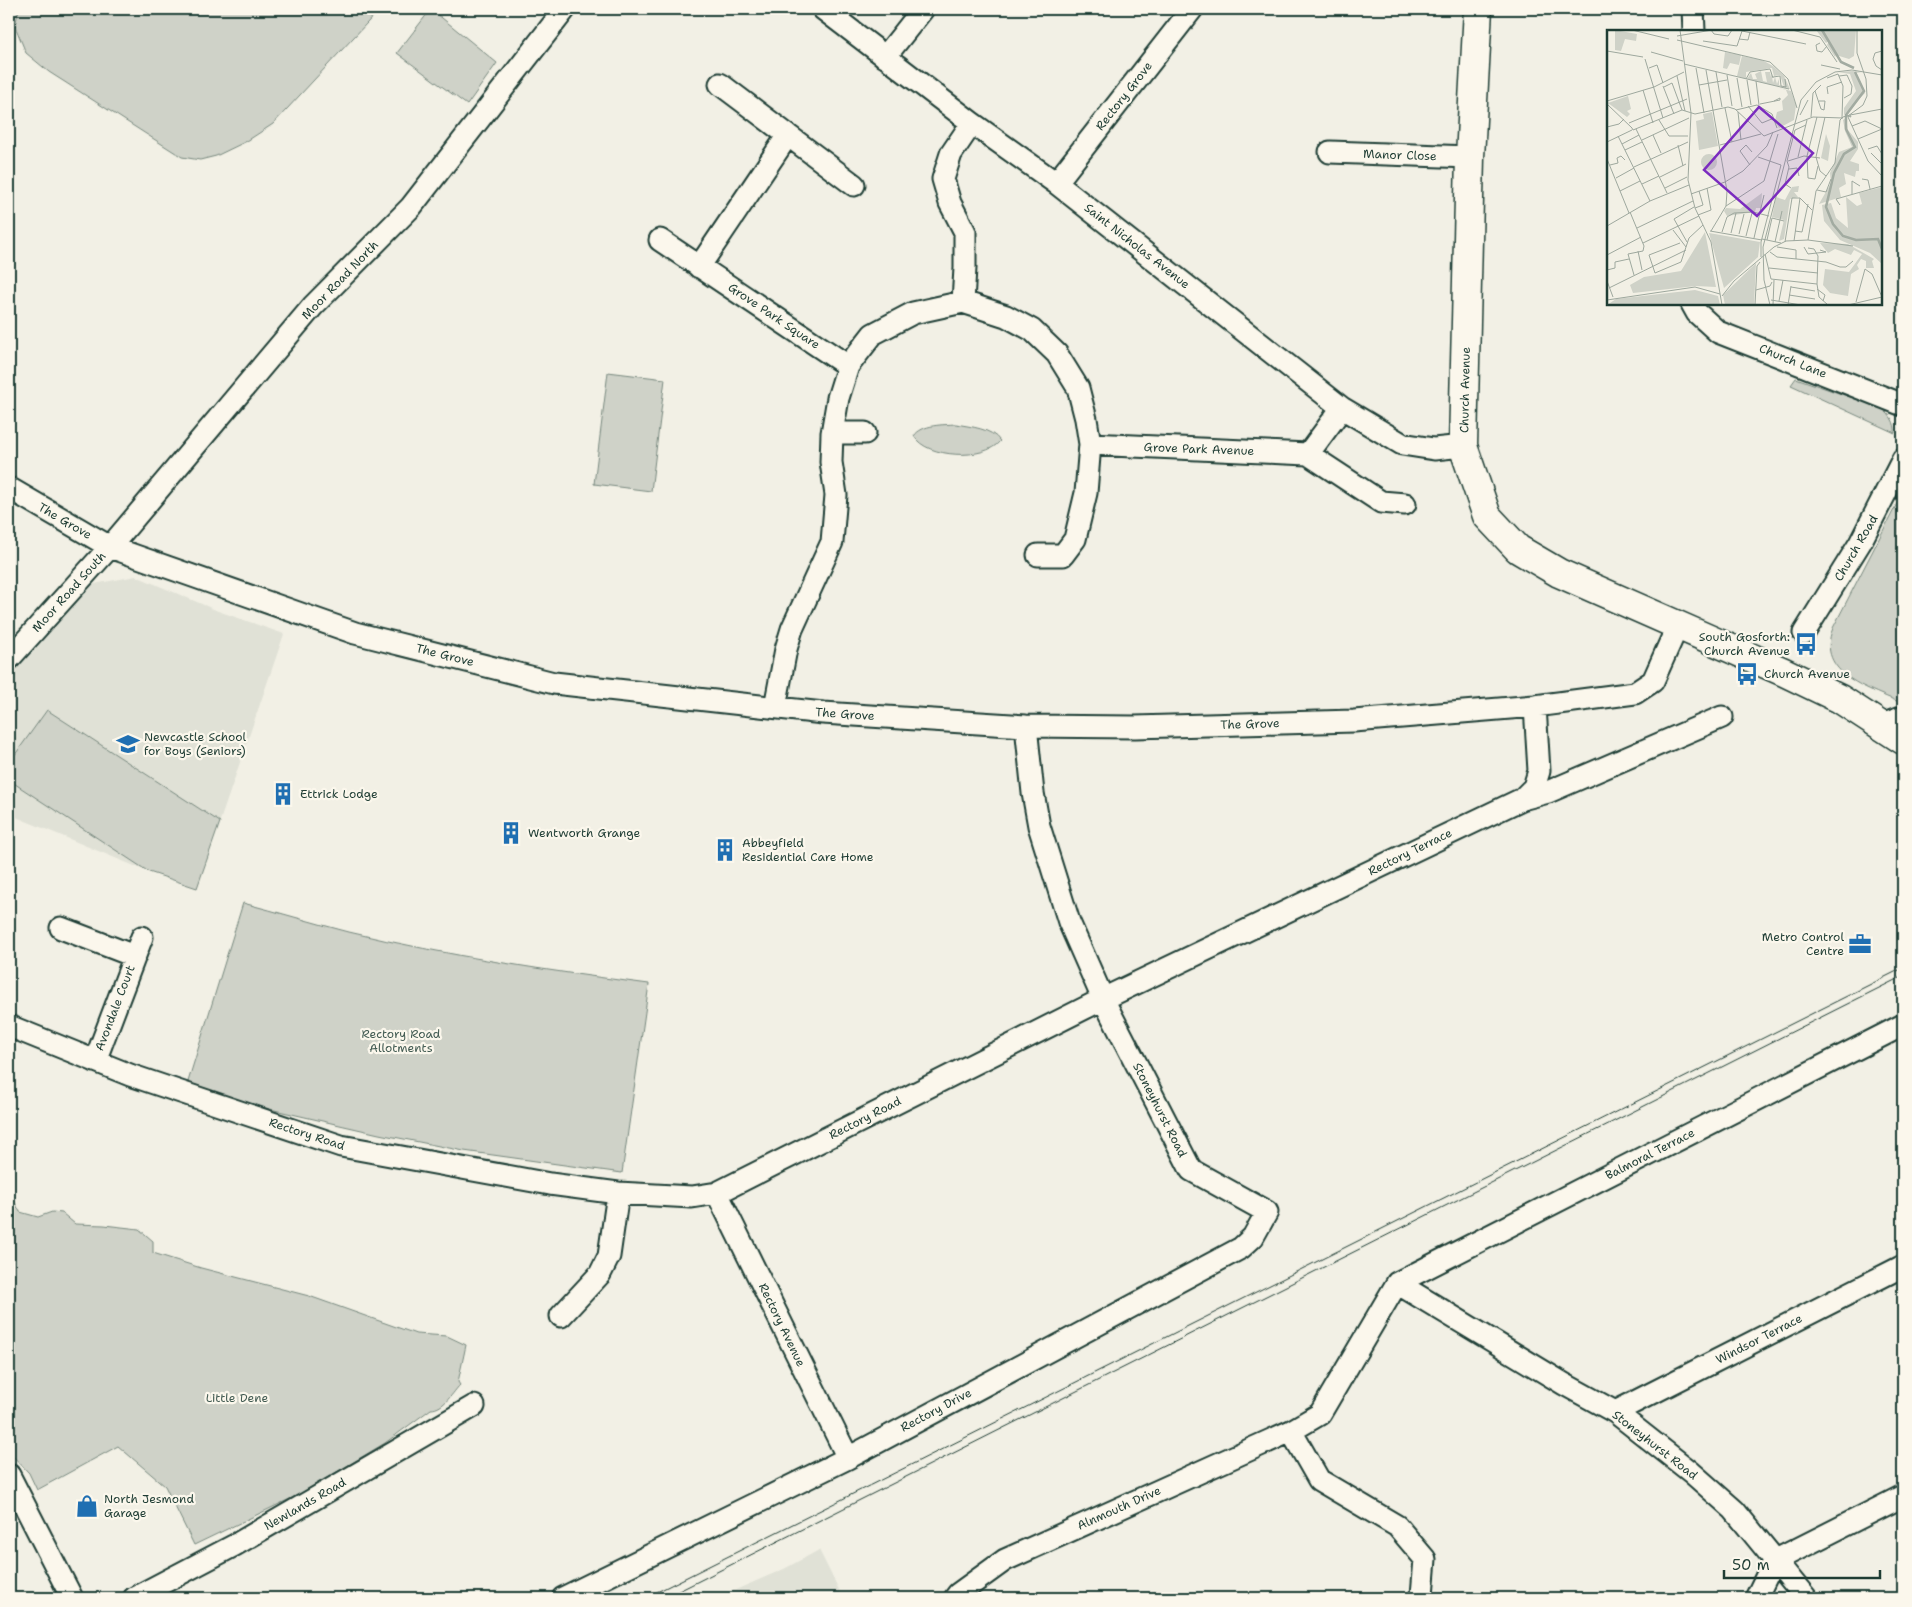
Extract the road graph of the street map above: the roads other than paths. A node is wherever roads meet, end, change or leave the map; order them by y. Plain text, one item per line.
1 (565, 9) edge
2 (823, 9) edge
3 (924, 9) edge
4 (1192, 9) edge
5 (1478, 9) edge
6 (1693, 9) edge
7 (1694, 30) edge
8 (885, 57) junction
9 (720, 84) dead end
10 (972, 123) junction
11 (788, 135) junction
12 (1330, 152) dead end
13 (1470, 157) junction
14 (1056, 183) junction
15 (854, 185) dead end
16 (660, 240) dead end
17 (699, 267) junction
18 (964, 302) junction
19 (1693, 305) edge
20 (848, 366) junction
21 (1903, 405) edge
22 (1342, 408) junction
23 (832, 433) junction
24 (865, 433) dead end
25 (1090, 444) junction
26 (1463, 446) junction
27 (1308, 454) junction
28 (1903, 459) edge
29 (9, 488) edge
30 (1405, 504) dead end
31 (110, 547) junction
32 (1038, 555) dead end
33 (1678, 625) junction
34 (1804, 633) dead end
35 (9, 659) edge
36 (1535, 706) junction
37 (775, 707) junction
38 (1722, 717) dead end
39 (1026, 726) junction
40 (1896, 727) edge
41 (1522, 799) junction
42 (61, 928) dead end
43 (1103, 999) junction
44 (1903, 1025) edge
45 (9, 1026) edge
46 (95, 1060) junction
47 (618, 1193) junction
48 (717, 1193) junction
49 (1267, 1212) joint
50 (1903, 1266) edge
51 (1396, 1283) junction
52 (561, 1316) dead end
53 (474, 1406) dead end
54 (1615, 1412) junction
55 (1291, 1431) junction
56 (848, 1458) junction
57 (9, 1475) edge
58 (1903, 1496) edge
59 (1774, 1561) junction
60 (72, 1598) edge
61 (134, 1598) edge
62 (564, 1598) edge
63 (955, 1598) edge
64 (1419, 1598) edge
65 (1756, 1598) edge
66 (1806, 1598) edge

1 - 31 street, Moor Road North
2 - 8 street, Saint Nicholas Avenue
3 - 8 street
4 - 14 street, Rectory Grove
5 - 13 main road, Church Avenue
6 - 7 street
8 - 10 street, Saint Nicholas Avenue
9 - 11 street
10 - 14 street, Saint Nicholas Avenue
10 - 18 street
11 - 15 street
11 - 17 street
12 - 13 street, Manor Close
13 - 26 main road, Church Avenue
14 - 22 street, Saint Nicholas Avenue
16 - 17 street, Grove Park Square
17 - 20 street, Grove Park Square
18 - 20 street
18 - 25 street
19 - 21 street, Church Lane
20 - 23 street
22 - 26 street, Saint Nicholas Avenue
22 - 27 street
23 - 24 street
23 - 37 street
25 - 27 street, Grove Park Avenue
25 - 32 street
26 - 33 main road, Church Avenue
27 - 30 street
28 - 34 street, Church Road
29 - 31 street, The Grove
31 - 35 street, Moor Road South
31 - 37 street, The Grove
33 - 36 street, The Grove
33 - 40 main road, Church Avenue
36 - 39 street, The Grove
36 - 41 street
37 - 39 street, The Grove
38 - 41 street, Rectory Terrace
39 - 43 street, Stoneyhurst Road
41 - 43 street, Rectory Terrace
42 - 46 street, Avondale Court
43 - 48 street, Rectory Road
43 - 49 street, Stoneyhurst Road
44 - 51 street, Balmoral Terrace
45 - 46 street, Rectory Road
46 - 47 street, Rectory Road
47 - 48 street, Rectory Road
47 - 52 street
48 - 56 street, Rectory Avenue
49 - 56 street, Rectory Drive
50 - 54 street, Windsor Terrace
51 - 54 street, Stoneyhurst Road
51 - 55 street, Alnmouth Drive
53 - 61 street, Newlands Road
54 - 59 street, Stoneyhurst Road
55 - 63 street, Alnmouth Drive
55 - 64 street
56 - 62 street, Rectory Drive
57 - 60 street
58 - 59 street
59 - 65 street
59 - 66 street, Stoneyhurst Road

